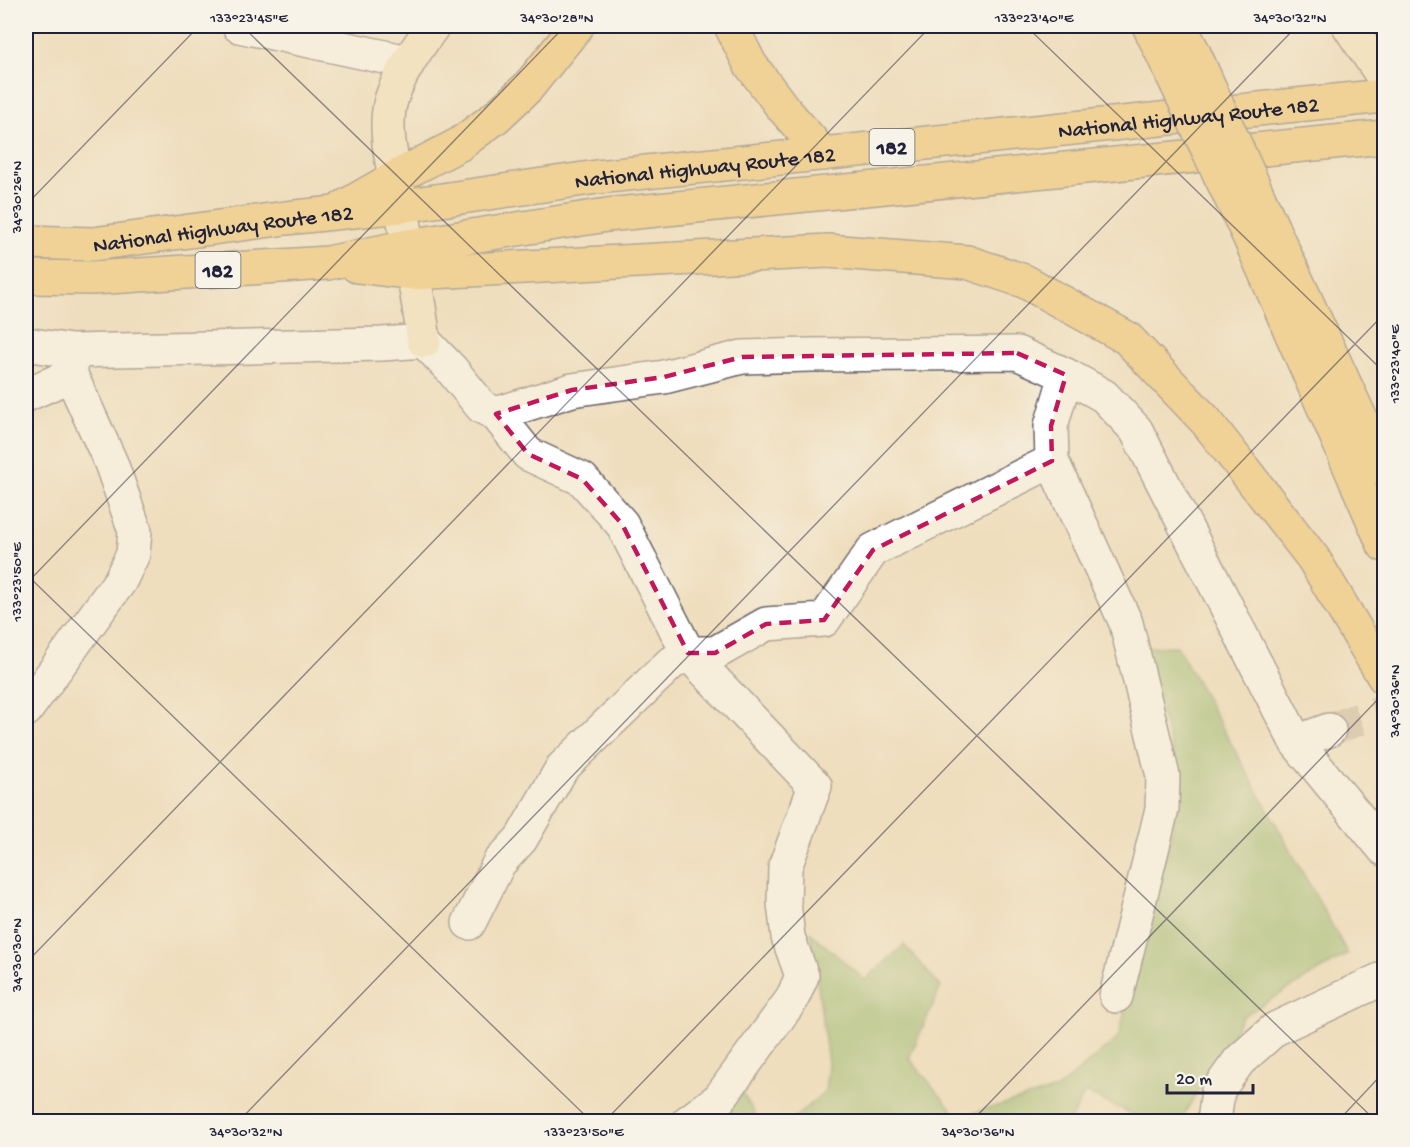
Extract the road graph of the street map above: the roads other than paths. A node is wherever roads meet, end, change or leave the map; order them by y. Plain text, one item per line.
1 (240, 26) edge
2 (433, 26) edge
3 (577, 26) edge
4 (731, 26) edge
5 (1149, 26) edge
6 (1349, 26) edge
7 (1179, 45) edge
8 (408, 62) junction
9 (1384, 78) edge
10 (1384, 96) edge
11 (1384, 137) edge
12 (824, 154) junction
13 (398, 191) junction
14 (1260, 231) junction
15 (26, 242) edge
16 (411, 260) junction
17 (26, 276) edge
18 (424, 341) junction
19 (26, 344) edge
20 (71, 363) junction
21 (1066, 375) junction
22 (26, 395) edge
23 (496, 414) junction
24 (1052, 461) junction
25 (1384, 469) edge
26 (1384, 545) edge
27 (688, 653) junction
28 (1384, 676) edge
29 (26, 710) edge
30 (1329, 730) tunnel mouth
31 (1296, 742) junction
32 (1384, 849) edge
33 (469, 923) dead end
34 (1384, 978) edge
35 (1116, 996) dead end
36 (688, 1122) edge
37 (1215, 1122) edge

1 - 8 street
2 - 8 street
3 - 13 highway
4 - 12 highway
5 - 7 highway
6 - 9 street
7 - 14 highway, bridge
8 - 13 street
10 - 12 highway, National Highway Route 182 / 182
11 - 16 highway, National Highway Route 182 / 182
12 - 13 highway, National Highway Route 182 / 182
13 - 15 highway, National Highway Route 182 / 182
13 - 16 street
14 - 25 highway
14 - 26 highway
16 - 17 highway, National Highway Route 182 / 182
16 - 18 street
16 - 28 highway
18 - 20 street
18 - 23 street
19 - 20 street
20 - 22 street
20 - 29 street
21 - 23 street
21 - 24 street
21 - 31 street
23 - 27 street
24 - 27 street
24 - 35 street
27 - 33 street
27 - 36 street
30 - 31 street
31 - 32 street
34 - 37 street

